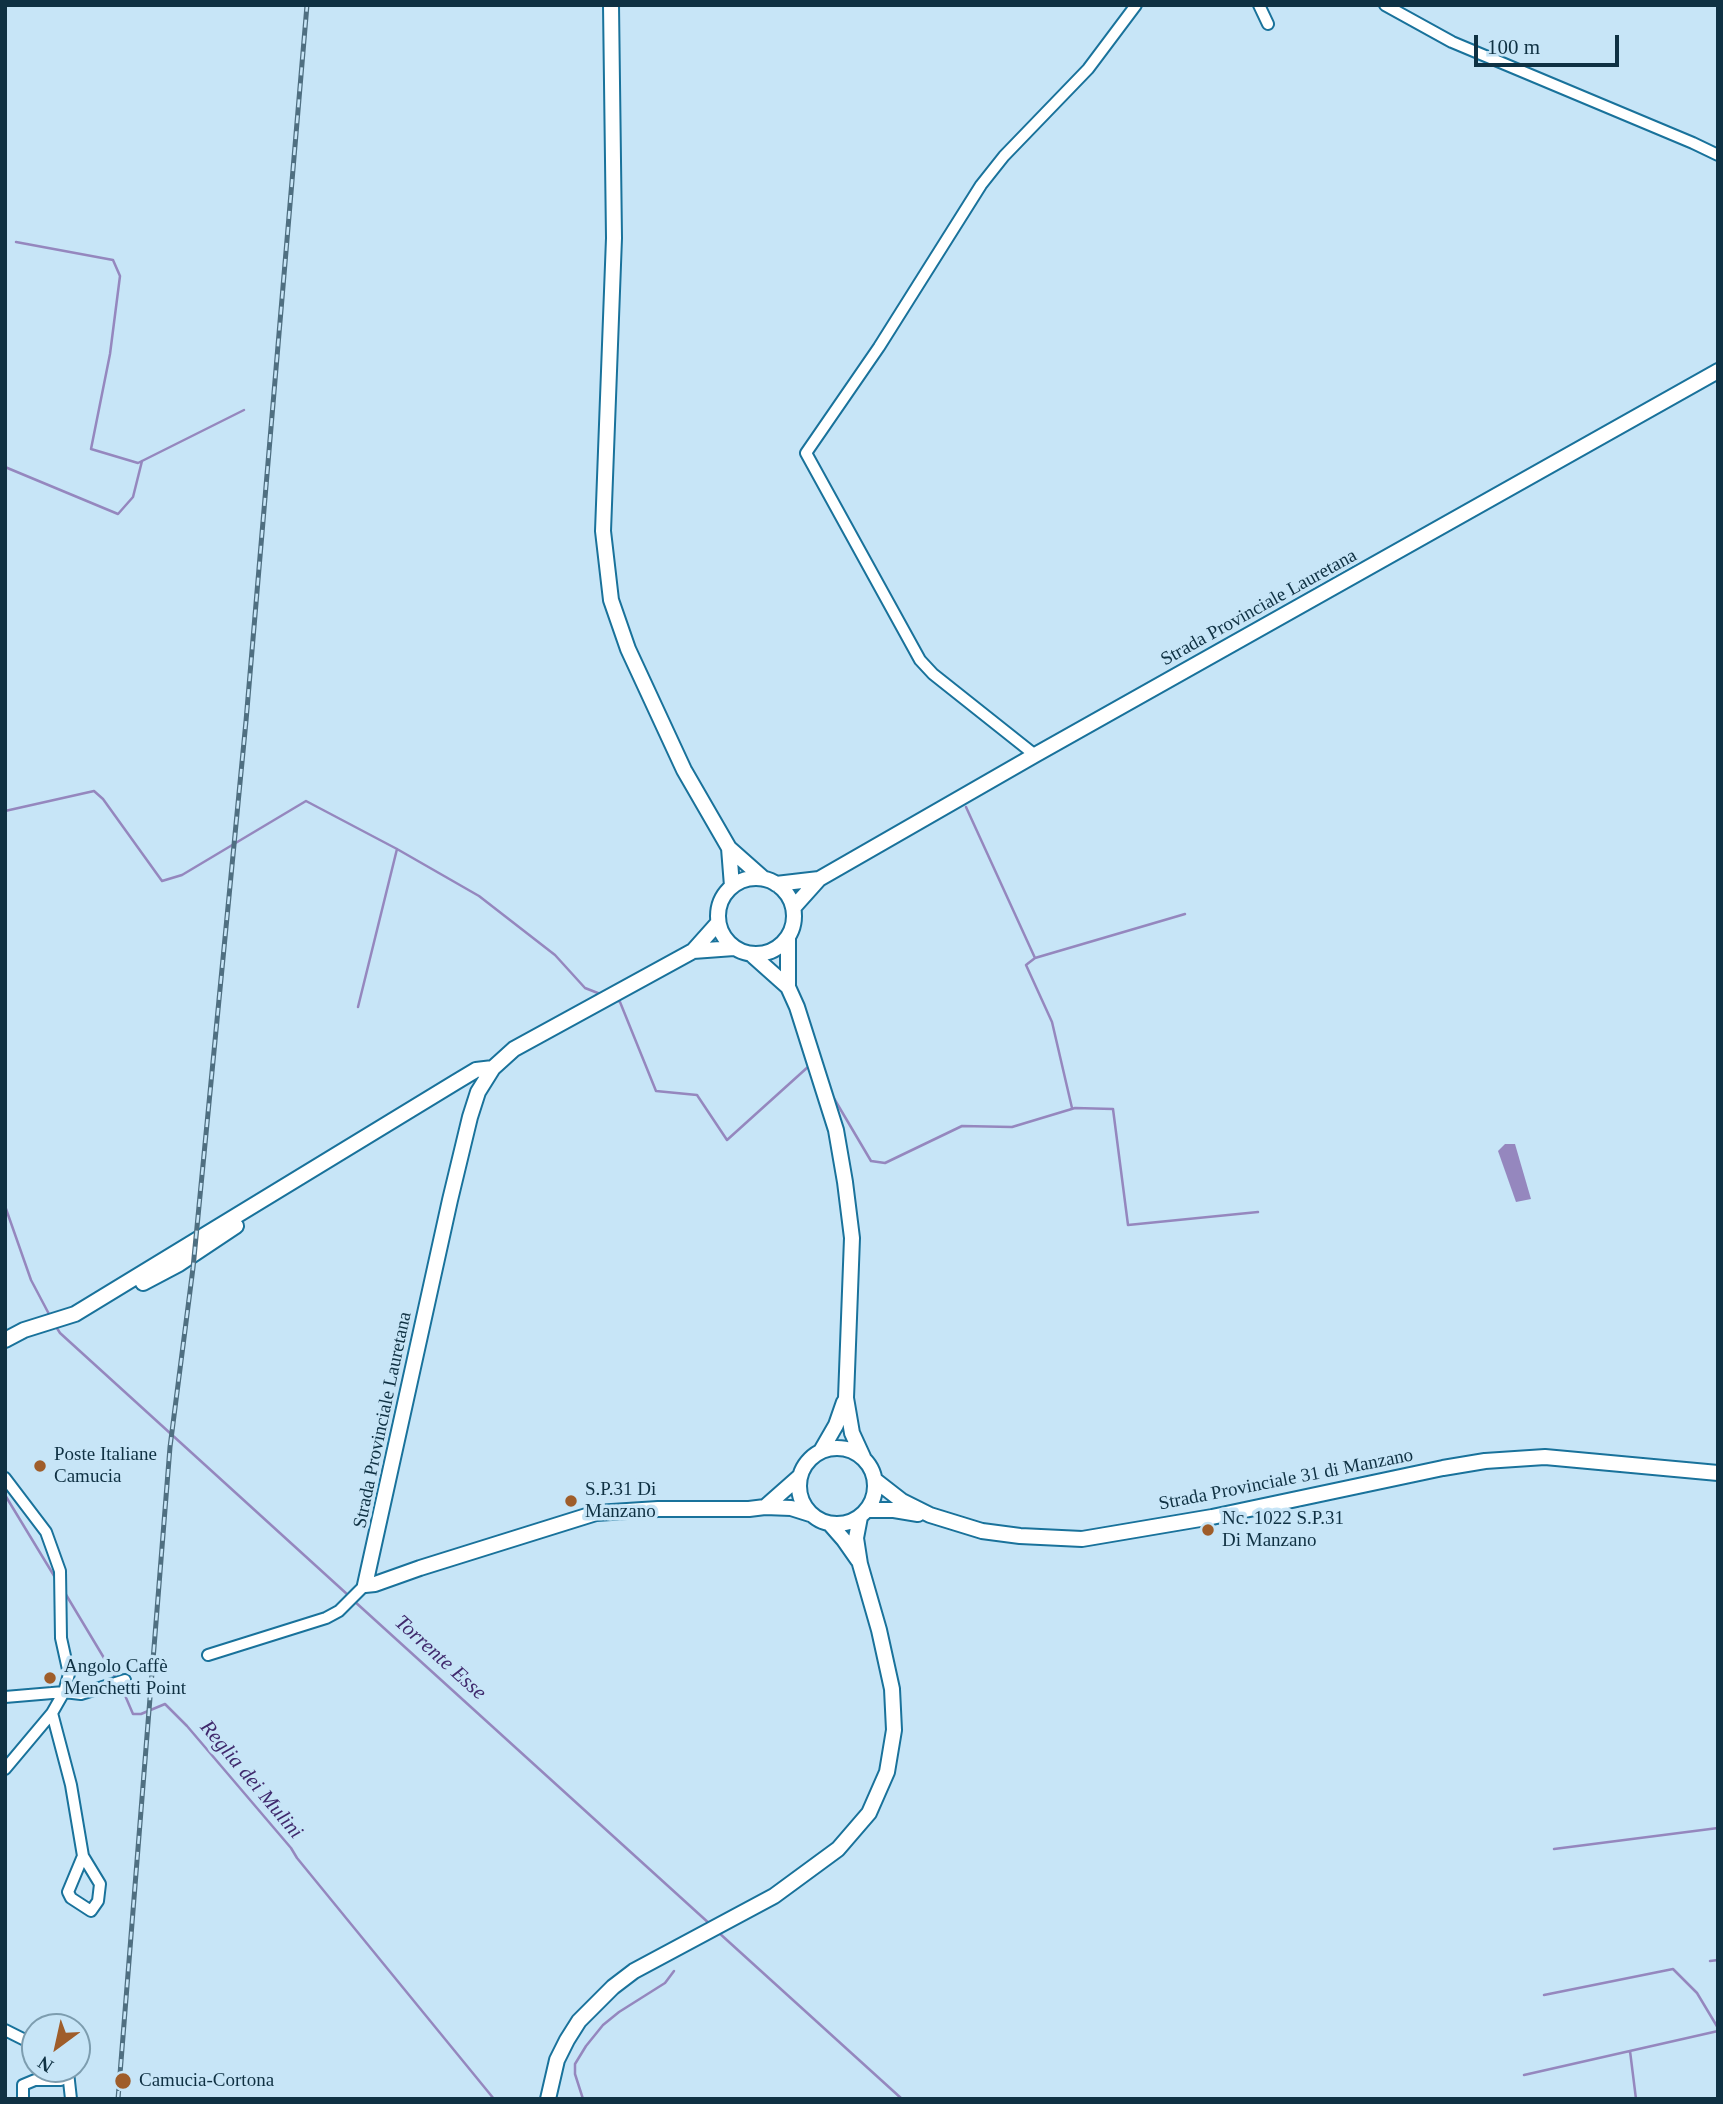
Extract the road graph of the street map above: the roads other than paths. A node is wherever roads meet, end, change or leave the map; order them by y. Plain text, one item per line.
1 (611, 5) edge
2 (1136, 5) edge
3 (1259, 5) edge
4 (1385, 5) edge
5 (1268, 24) dead end
6 (1718, 156) edge
7 (1718, 371) edge
8 (1035, 755) junction
9 (729, 848) junction
10 (819, 879) junction
11 (770, 881) junction
12 (732, 886) junction
13 (793, 908) junction
14 (718, 923) junction
15 (788, 937) junction
16 (734, 948) junction
17 (693, 951) junction
18 (751, 954) junction
19 (788, 987) junction
20 (493, 1068) junction
21 (456, 1082) junction
22 (478, 1092) junction
23 (5, 1340) edge
24 (846, 1398) junction
25 (821, 1451) junction
26 (863, 1457) junction
27 (1718, 1473) edge
28 (799, 1477) junction
29 (5, 1478) edge
30 (875, 1480) junction
31 (765, 1507) junction
32 (864, 1513) junction
33 (810, 1514) junction
34 (930, 1516) junction
35 (830, 1524) junction
36 (860, 1564) junction
37 (363, 1588) junction
38 (208, 1655) dead end
39 (125, 1680) dead end
40 (64, 1692) junction
41 (5, 1697) edge
42 (52, 1713) junction
43 (5, 1769) edge
44 (83, 1856) dead end
45 (5, 2030) edge
46 (21, 2038) edge
47 (28, 2083) edge
48 (23, 2099) edge
49 (548, 2099) edge

1 - 9 main road
2 - 8 street
3 - 5 street
4 - 6 street
7 - 8 main road, Strada Provinciale Lauretana
8 - 10 main road, Strada Provinciale Lauretana
9 - 11 main road
9 - 12 main road
10 - 11 main road, Strada Provinciale Lauretana
10 - 13 main road, Strada Provinciale Lauretana
11 - 12 main road, Strada Provinciale Lauretana
11 - 13 main road
12 - 14 main road, Strada Provinciale Lauretana
13 - 15 main road
14 - 16 main road
14 - 17 main road, Strada Provinciale Lauretana
15 - 18 main road
15 - 19 main road
16 - 17 main road, Strada Provinciale Lauretana
16 - 18 main road, Strada Provinciale Lauretana
17 - 20 main road, Strada Provinciale Lauretana
18 - 19 main road
19 - 24 main road
20 - 21 main road, Strada Provinciale Lauretana
20 - 22 main road, Strada Provinciale Lauretana
21 - 22 main road
21 - 23 main road, Strada Provinciale Lauretana
22 - 37 main road, Strada Provinciale Lauretana
24 - 25 main road
24 - 26 main road
25 - 26 main road
25 - 28 main road
26 - 30 main road
27 - 34 main road, Strada Provinciale 31 di Manzano
28 - 31 main road
28 - 33 main road
29 - 40 street
30 - 32 main road
30 - 34 main road, Strada Provinciale 31 di Manzano
31 - 33 main road
31 - 37 main road
32 - 34 main road
32 - 35 main road
32 - 36 main road
33 - 35 main road
35 - 36 main road
36 - 49 main road
37 - 38 street
39 - 40 street
40 - 41 street
40 - 42 street
42 - 43 street
42 - 44 street
45 - 46 street
47 - 48 street

